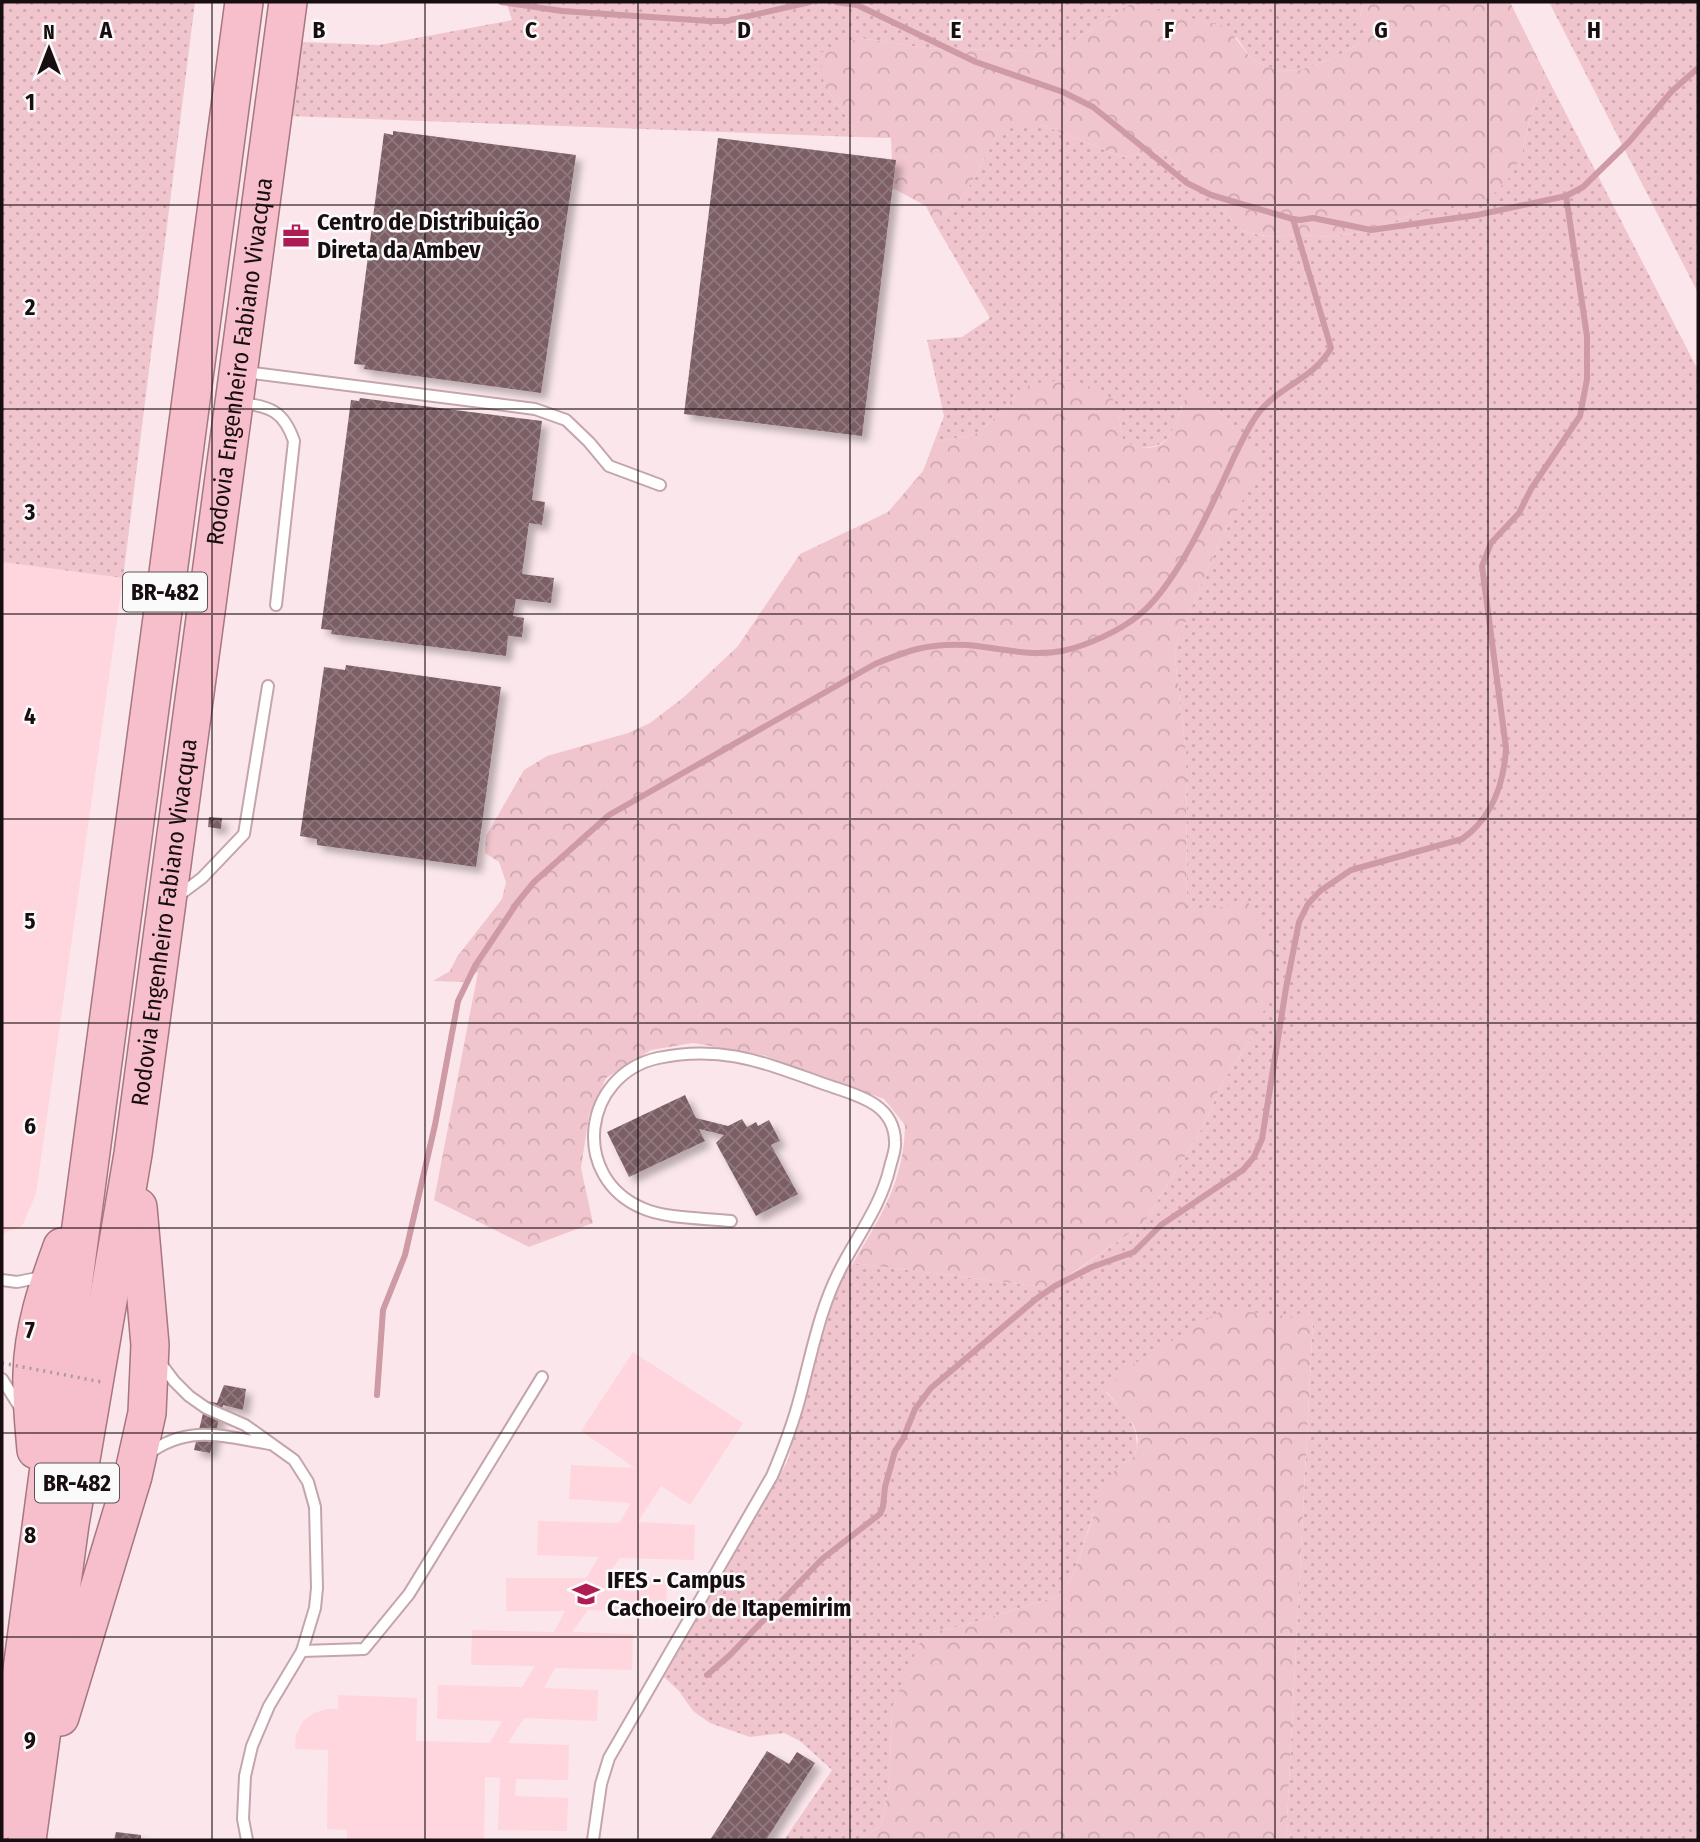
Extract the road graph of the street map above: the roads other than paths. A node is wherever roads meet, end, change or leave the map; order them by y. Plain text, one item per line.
1 (244, 2) edge
2 (288, 2) edge
3 (236, 387) junction
4 (660, 485) dead end
5 (276, 605) dead end
6 (268, 686) dead end
7 (167, 904) junction
8 (134, 1154) junction
9 (86, 1183) junction
10 (731, 1221) dead end
11 (54, 1270) junction
12 (2, 1280) edge
13 (150, 1345) junction
14 (542, 1377) dead end
15 (2, 1378) edge
16 (34, 1429) junction
17 (273, 1444) junction
18 (136, 1465) junction
19 (41, 1525) junction
20 (302, 1651) junction
21 (19, 1825) edge
22 (247, 1840) edge
23 (593, 1840) edge

1 - 9 highway, Rodovia Engenheiro Fabiano Vivacqua / BR-482
2 - 3 highway, Rodovia Engenheiro Fabiano Vivacqua / BR-482
3 - 4 lane
3 - 5 lane
3 - 7 highway, Rodovia Engenheiro Fabiano Vivacqua / BR-482
6 - 7 lane
7 - 8 highway, Rodovia Engenheiro Fabiano Vivacqua / BR-482
8 - 13 highway
8 - 21 highway, Rodovia Engenheiro Fabiano Vivacqua / BR-482
9 - 11 highway
9 - 19 highway, Rodovia Engenheiro Fabiano Vivacqua / BR-482
10 - 23 lane
11 - 12 lane
11 - 16 highway
13 - 17 lane
13 - 18 highway
14 - 20 lane
15 - 16 lane
16 - 19 highway
17 - 18 lane
17 - 20 lane
18 - 21 highway
19 - 21 highway, Rodovia Engenheiro Fabiano Vivacqua / BR-482
20 - 22 lane

